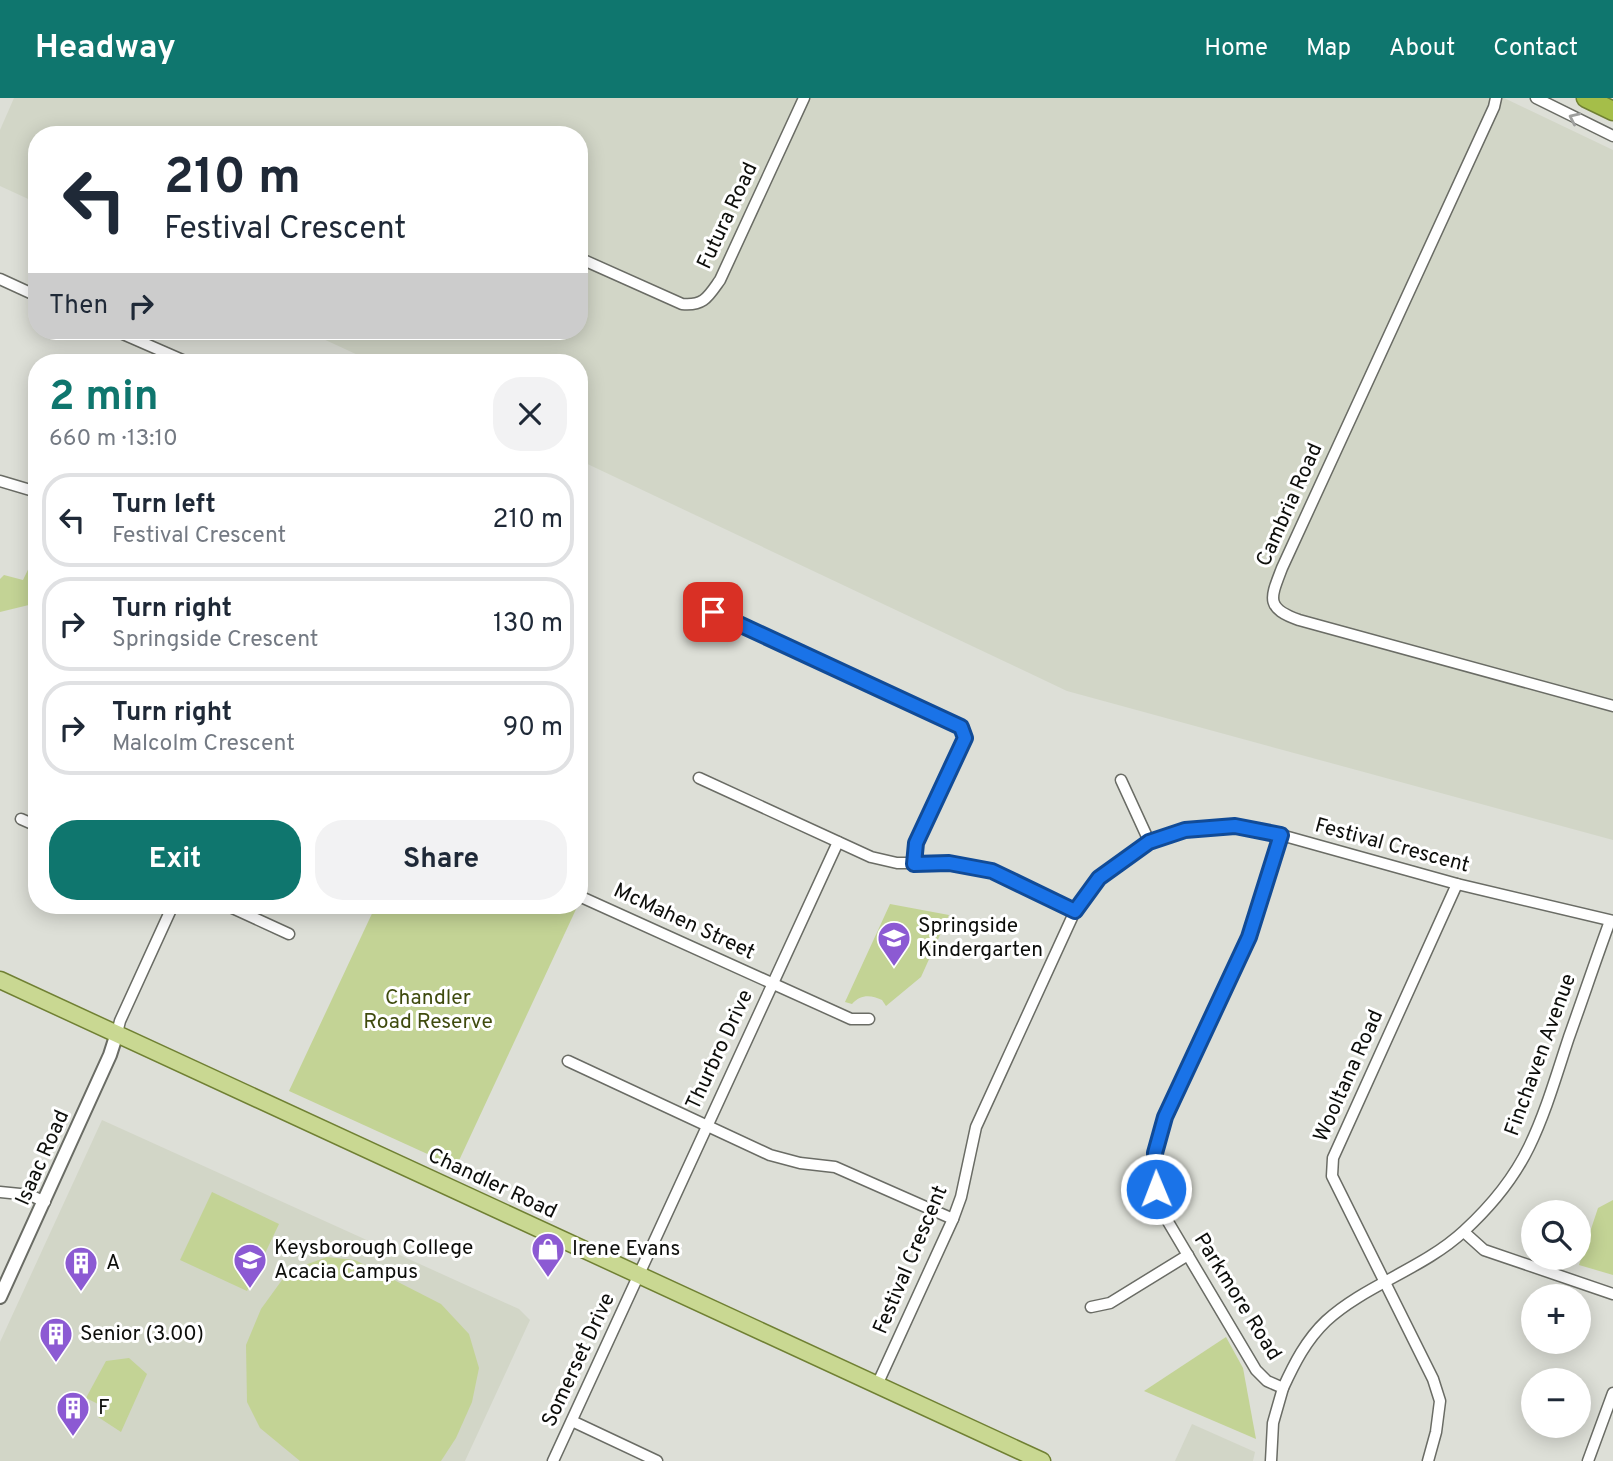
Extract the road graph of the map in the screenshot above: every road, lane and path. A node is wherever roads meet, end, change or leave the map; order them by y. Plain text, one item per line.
1 (804, 98) edge
2 (1496, 98) edge
3 (1536, 98) edge
4 (1586, 98) edge
5 (1613, 111) edge
6 (1613, 136) edge
7 (588, 262) edge
8 (0, 279) edge
9 (28, 292) edge
10 (137, 340) edge
11 (169, 354) edge
12 (0, 481) edge
13 (28, 489) edge
14 (713, 612) dead end
15 (1613, 706) edge
16 (699, 778) dead end
17 (1121, 780) dead end
18 (21, 819) dead end
19 (28, 822) edge
20 (1281, 835) junction
21 (838, 842) junction
22 (1149, 842) junction
23 (914, 864) junction
24 (1457, 884) junction
25 (588, 899) edge
26 (1075, 911) junction
27 (169, 914) edge
28 (246, 914) edge
29 (1612, 921) edge
30 (289, 934) dead end
31 (0, 980) edge
32 (772, 984) junction
33 (869, 1019) dead end
34 (117, 1033) junction
35 (568, 1061) dead end
36 (706, 1126) junction
37 (0, 1192) edge
38 (45, 1202) junction
39 (953, 1219) junction
40 (1464, 1232) junction
41 (1188, 1255) junction
42 (639, 1275) junction
43 (1385, 1283) junction
44 (1613, 1294) edge
45 (0, 1297) edge
46 (1091, 1307) dead end
47 (877, 1385) junction
48 (1283, 1388) junction
49 (1613, 1393) edge
50 (572, 1421) junction
51 (1032, 1459) edge
52 (553, 1461) edge
53 (657, 1461) edge
54 (1271, 1461) edge
55 (1427, 1461) edge
56 (1588, 1461) edge

1 - 7 street, Futura Road
2 - 15 street, Cambria Road
6 -> 3 street
4 - 5 highway
8 - 9 street
10 - 11 street
12 - 13 street
14 - 23 street
16 - 21 street
17 - 22 street
18 - 19 street
20 - 22 street, Festival Crescent
20 - 24 street, Festival Crescent
20 - 41 street, Parkmore Road
21 - 23 street
21 - 32 street, Thurbro Drive
22 - 26 street, Festival Crescent
23 - 26 street
24 - 29 street, Festival Crescent
24 - 43 street, Wooltana Road
25 - 32 street, McMahen Street
26 - 39 street, Festival Crescent
27 - 34 street
28 - 30 street
29 - 40 street, Finchaven Avenue
31 - 34 main road, Chandler Road
32 - 33 street, McMahen Street
32 - 36 street, Thurbro Drive
34 - 38 street, Isaac Road
34 - 42 main road, Chandler Road
35 - 36 street
36 - 39 street
36 - 42 street, Thurbro Drive
37 - 38 street
38 - 45 street, Isaac Road
39 - 47 street, Festival Crescent
40 - 43 street, Finchaven Avenue
40 - 44 street
41 - 46 street
41 - 48 street, Parkmore Road
42 - 47 main road, Chandler Road
42 - 50 street, Somerset Drive
43 - 48 street, Finchaven Avenue
43 - 55 street, Wooltana Road
47 - 51 main road, Chandler Road
48 - 54 street, Parkmore Road
49 - 56 street
50 - 52 street, Somerset Drive
50 - 53 street

